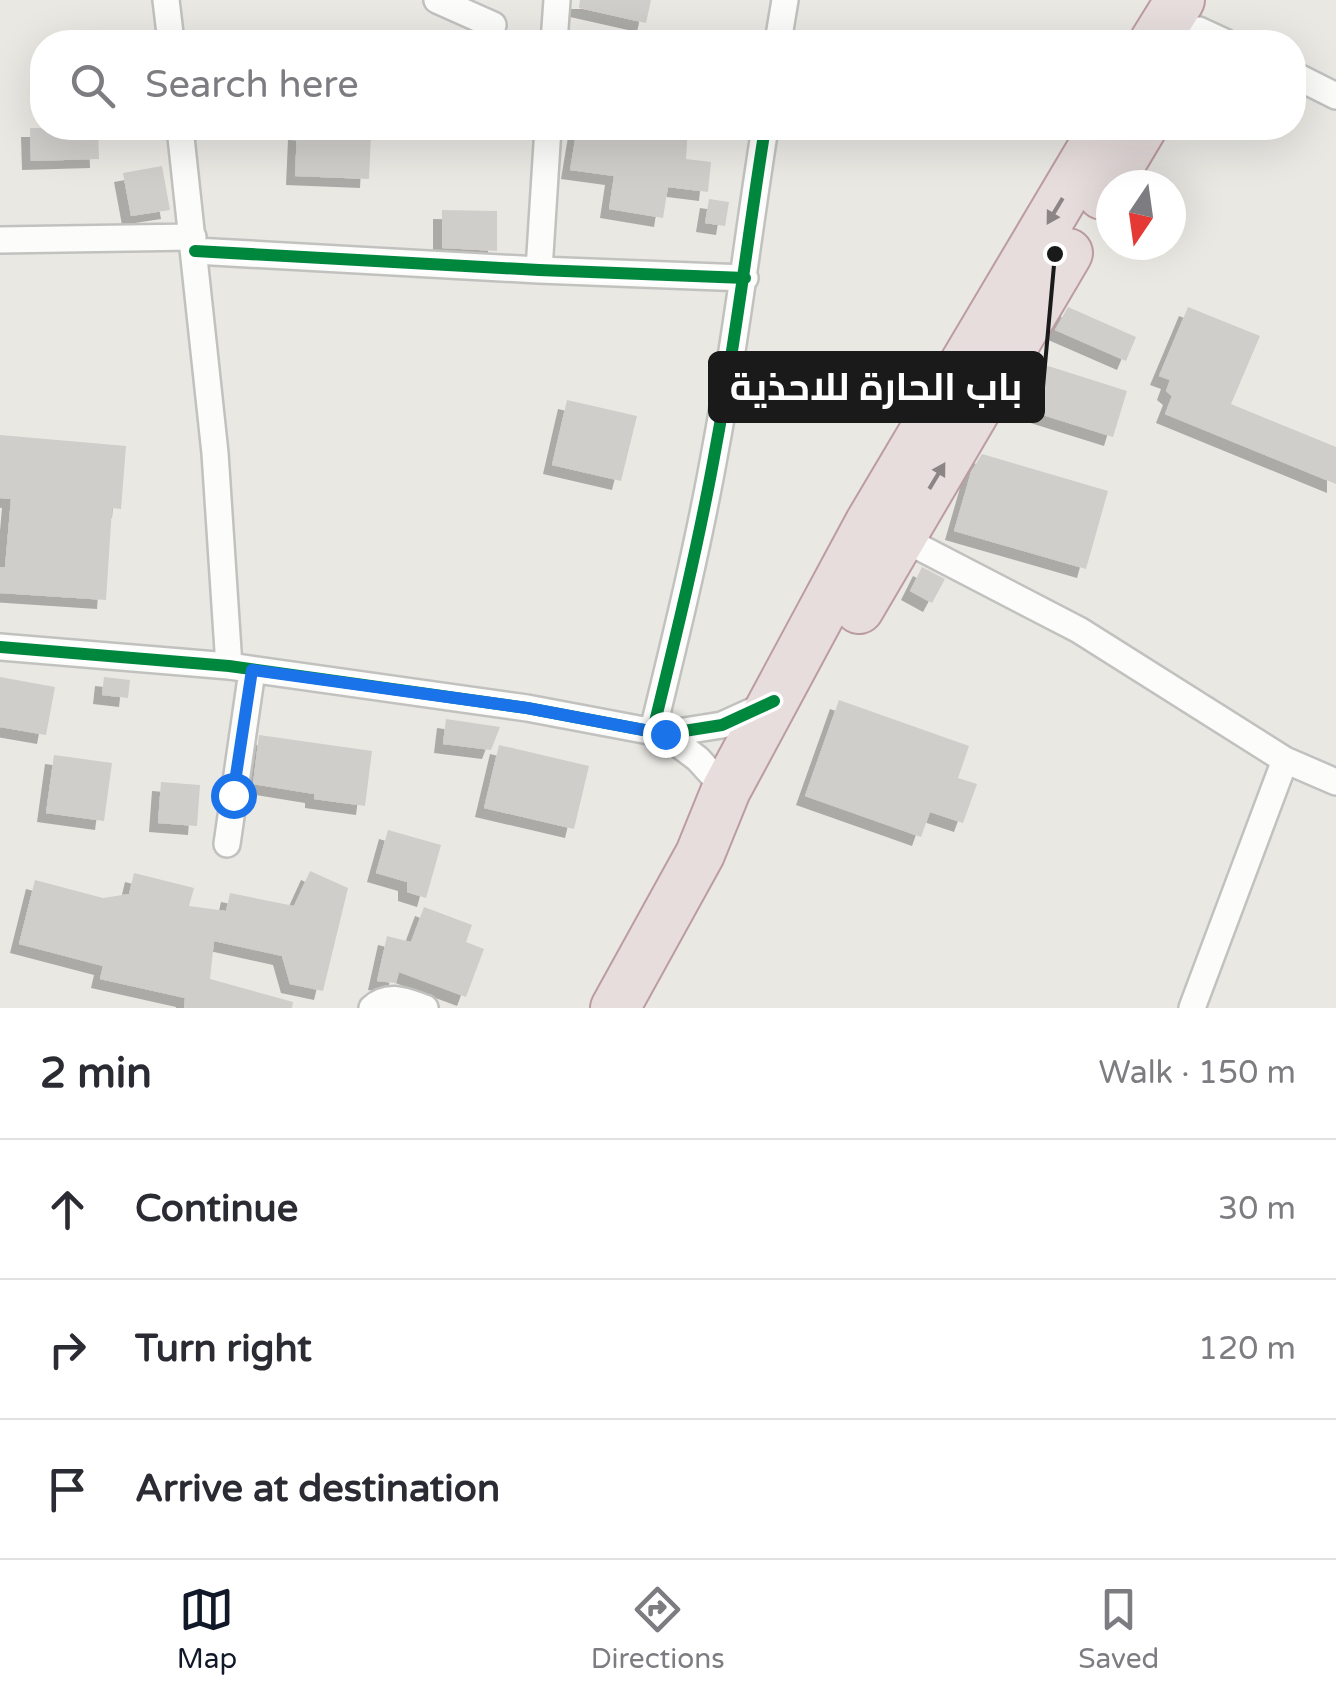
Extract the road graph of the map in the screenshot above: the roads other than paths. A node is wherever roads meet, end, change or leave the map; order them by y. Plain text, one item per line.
1 (166, 0) edge
2 (437, 0) edge
3 (557, 0) edge
4 (785, 0) edge
5 (494, 25) dead end
6 (170, 30) edge
7 (555, 30) edge
8 (780, 30) edge
9 (1306, 81) edge
10 (1336, 96) edge
11 (181, 140) edge
12 (547, 140) edge
13 (763, 140) edge
14 (1098, 140) edge
15 (1134, 140) edge
16 (0, 240) edge
17 (194, 244) junction
18 (539, 270) junction
19 (745, 278) junction
20 (1028, 290) junction
21 (885, 531) junction
22 (0, 647) edge
23 (240, 668) junction
24 (774, 701) junction
25 (659, 732) junction
26 (1285, 760) junction
27 (1336, 782) edge
28 (726, 790) junction
29 (227, 844) dead end
30 (700, 854) junction
31 (372, 1008) edge
32 (424, 1008) edge
33 (615, 1008) edge
34 (1192, 1008) edge

1 - 6 street
2 - 5 street
3 - 7 street
4 - 8 street
9 - 10 street
11 - 17 street
12 - 18 street
13 - 19 street
14 -> 20 highway
15 - 20 highway
16 - 17 street
17 - 18 street
17 - 23 street
18 - 19 street
19 - 25 street
20 - 21 highway
21 - 24 highway
21 - 26 street
21 - 30 highway
22 - 23 street
23 - 25 street
23 - 29 street
24 - 25 street
24 - 28 highway
25 - 28 street
26 - 27 street
26 - 34 street
28 - 30 highway
30 - 33 highway
31 - 32 street

